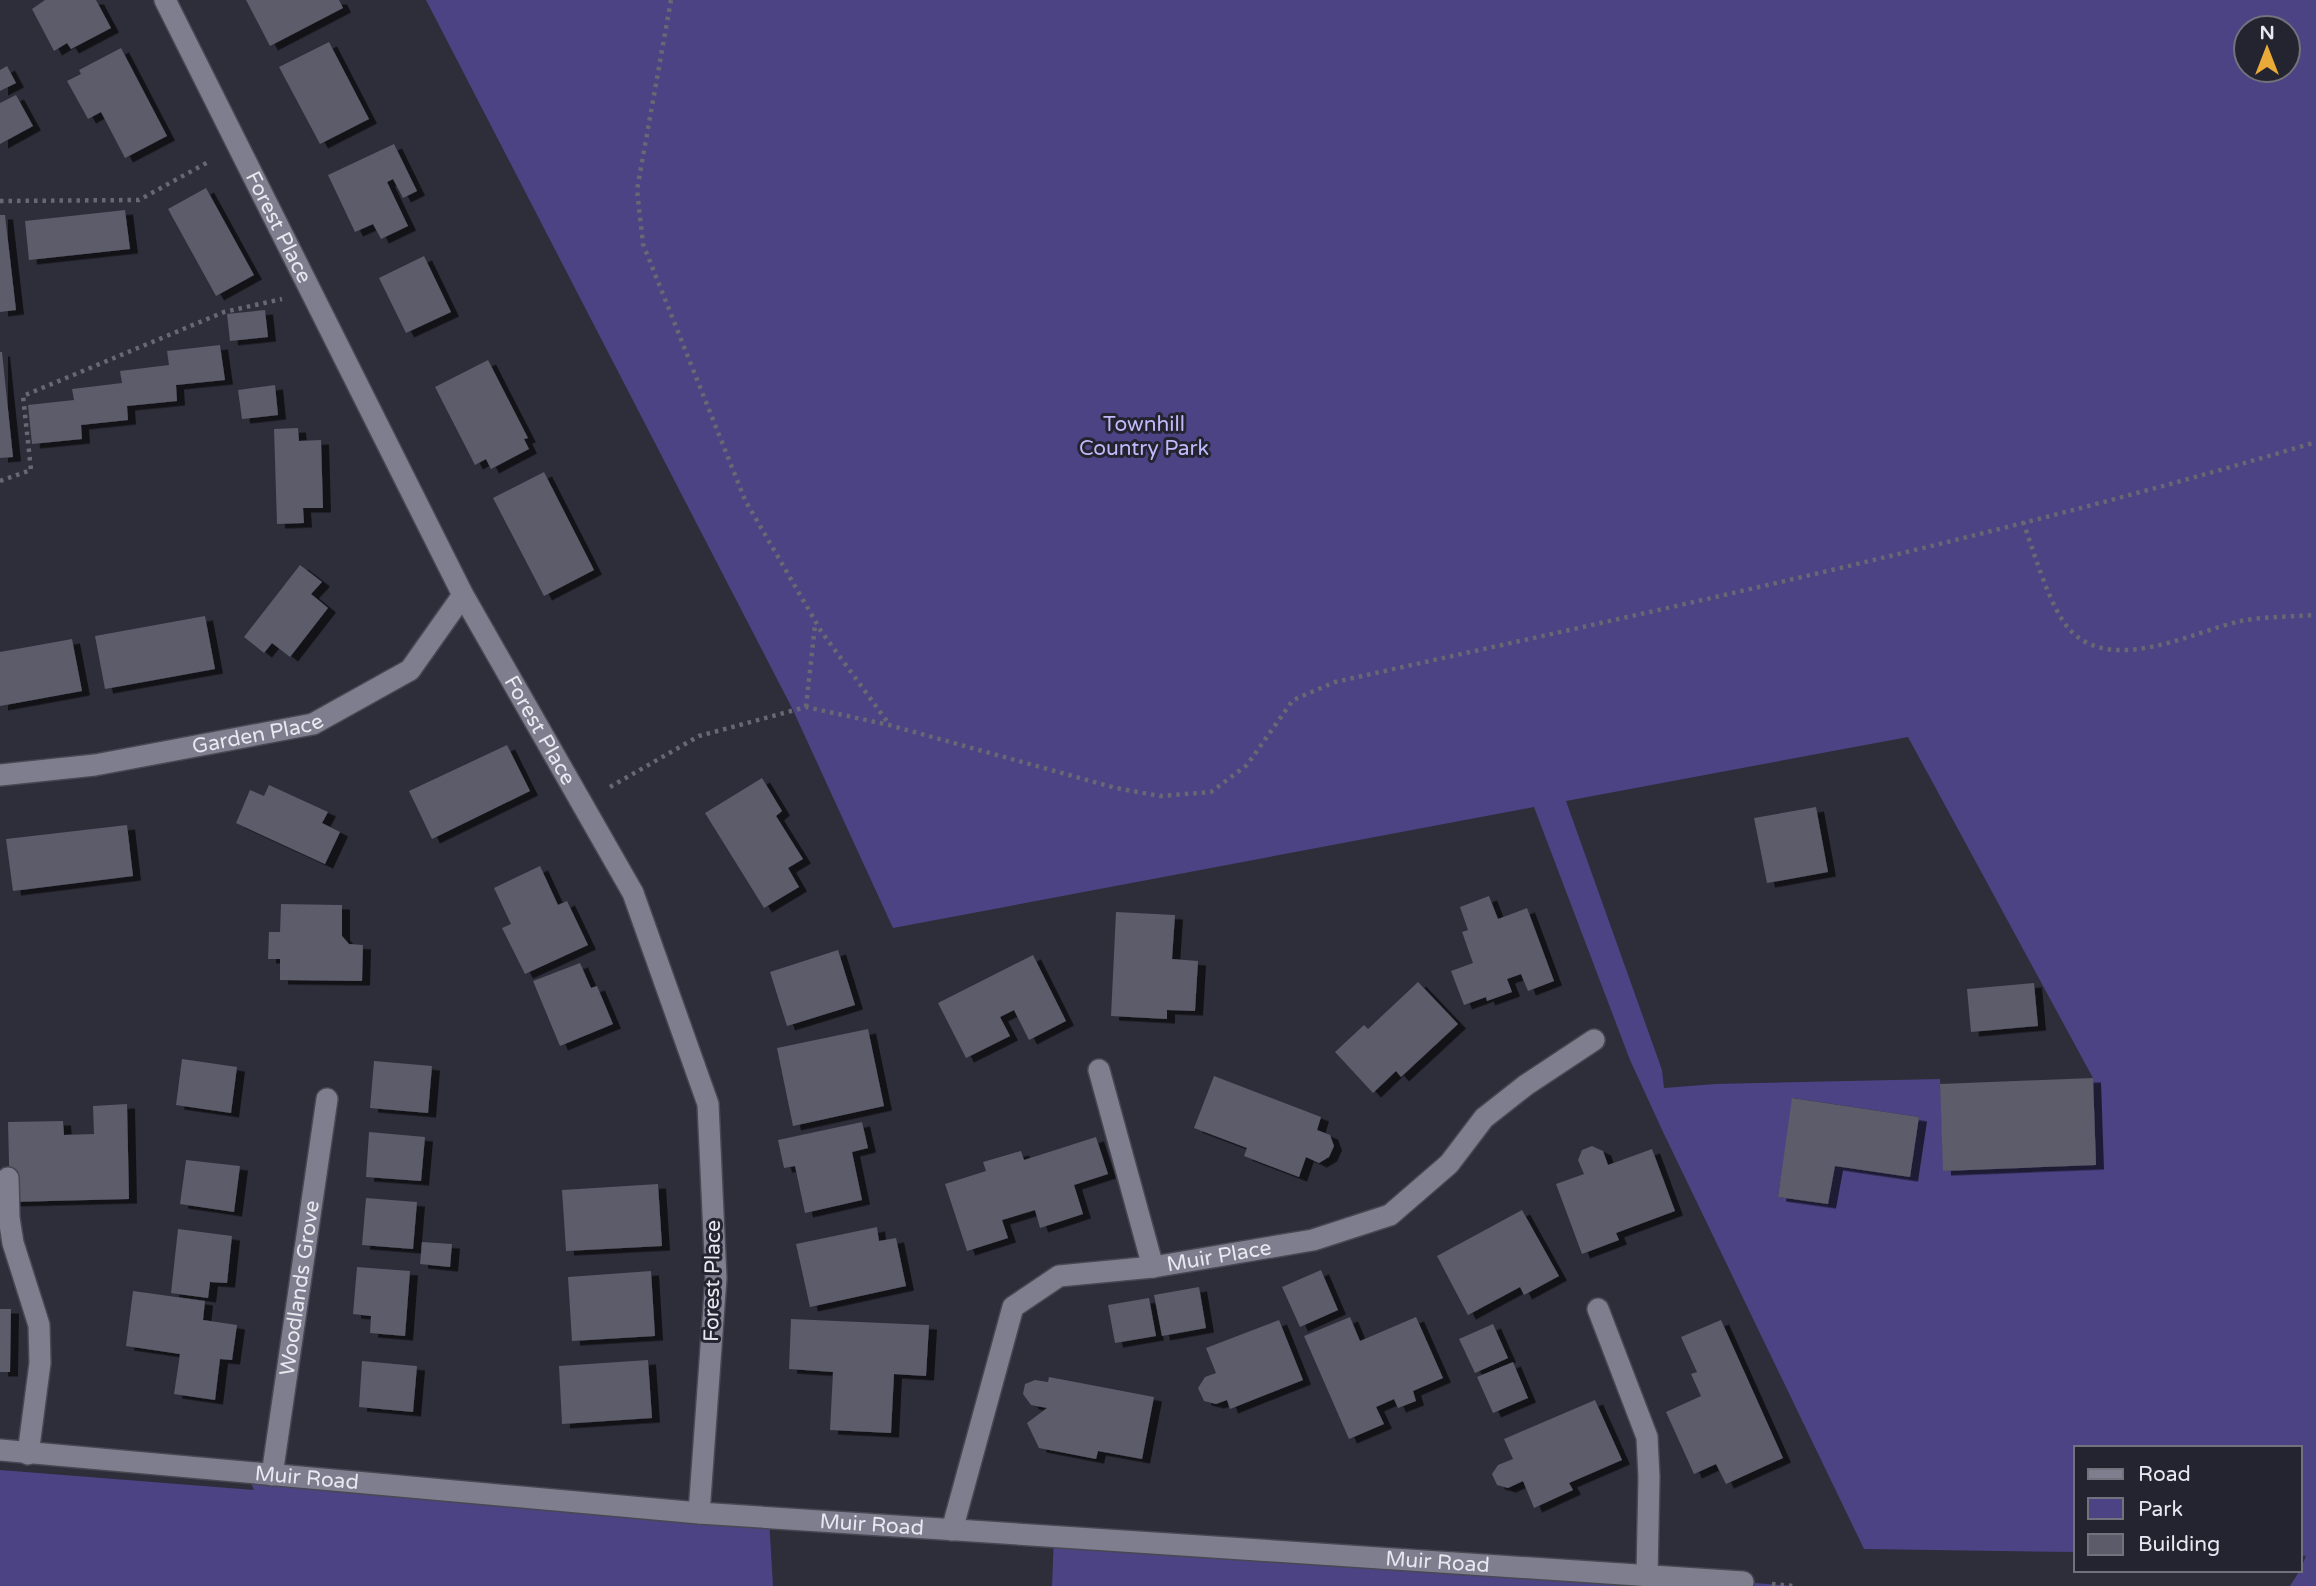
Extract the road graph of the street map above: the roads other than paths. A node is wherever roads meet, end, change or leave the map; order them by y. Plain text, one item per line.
1 (165, 0) edge
2 (463, 595) junction
3 (0, 775) edge
4 (1594, 1040) dead end
5 (1100, 1070) dead end
6 (327, 1100) dead end
7 (8, 1178) dead end
8 (1153, 1267) junction
9 (1598, 1309) dead end
10 (0, 1450) edge
11 (28, 1454) junction
12 (272, 1475) junction
13 (699, 1513) junction
14 (952, 1530) junction
15 (1647, 1576) junction
16 (1743, 1582) dead end

1 - 2 street, Forest Place
2 - 3 street, Garden Place
2 - 13 street, Forest Place
4 - 8 street, Muir Place
5 - 8 street
6 - 12 street, Woodlands Grove
7 - 11 street
8 - 14 street, Muir Place
9 - 15 street
10 - 11 street, Muir Road
11 - 12 street, Muir Road
12 - 13 street, Muir Road
13 - 14 street, Muir Road
14 - 15 street, Muir Road
15 - 16 street, Muir Road

